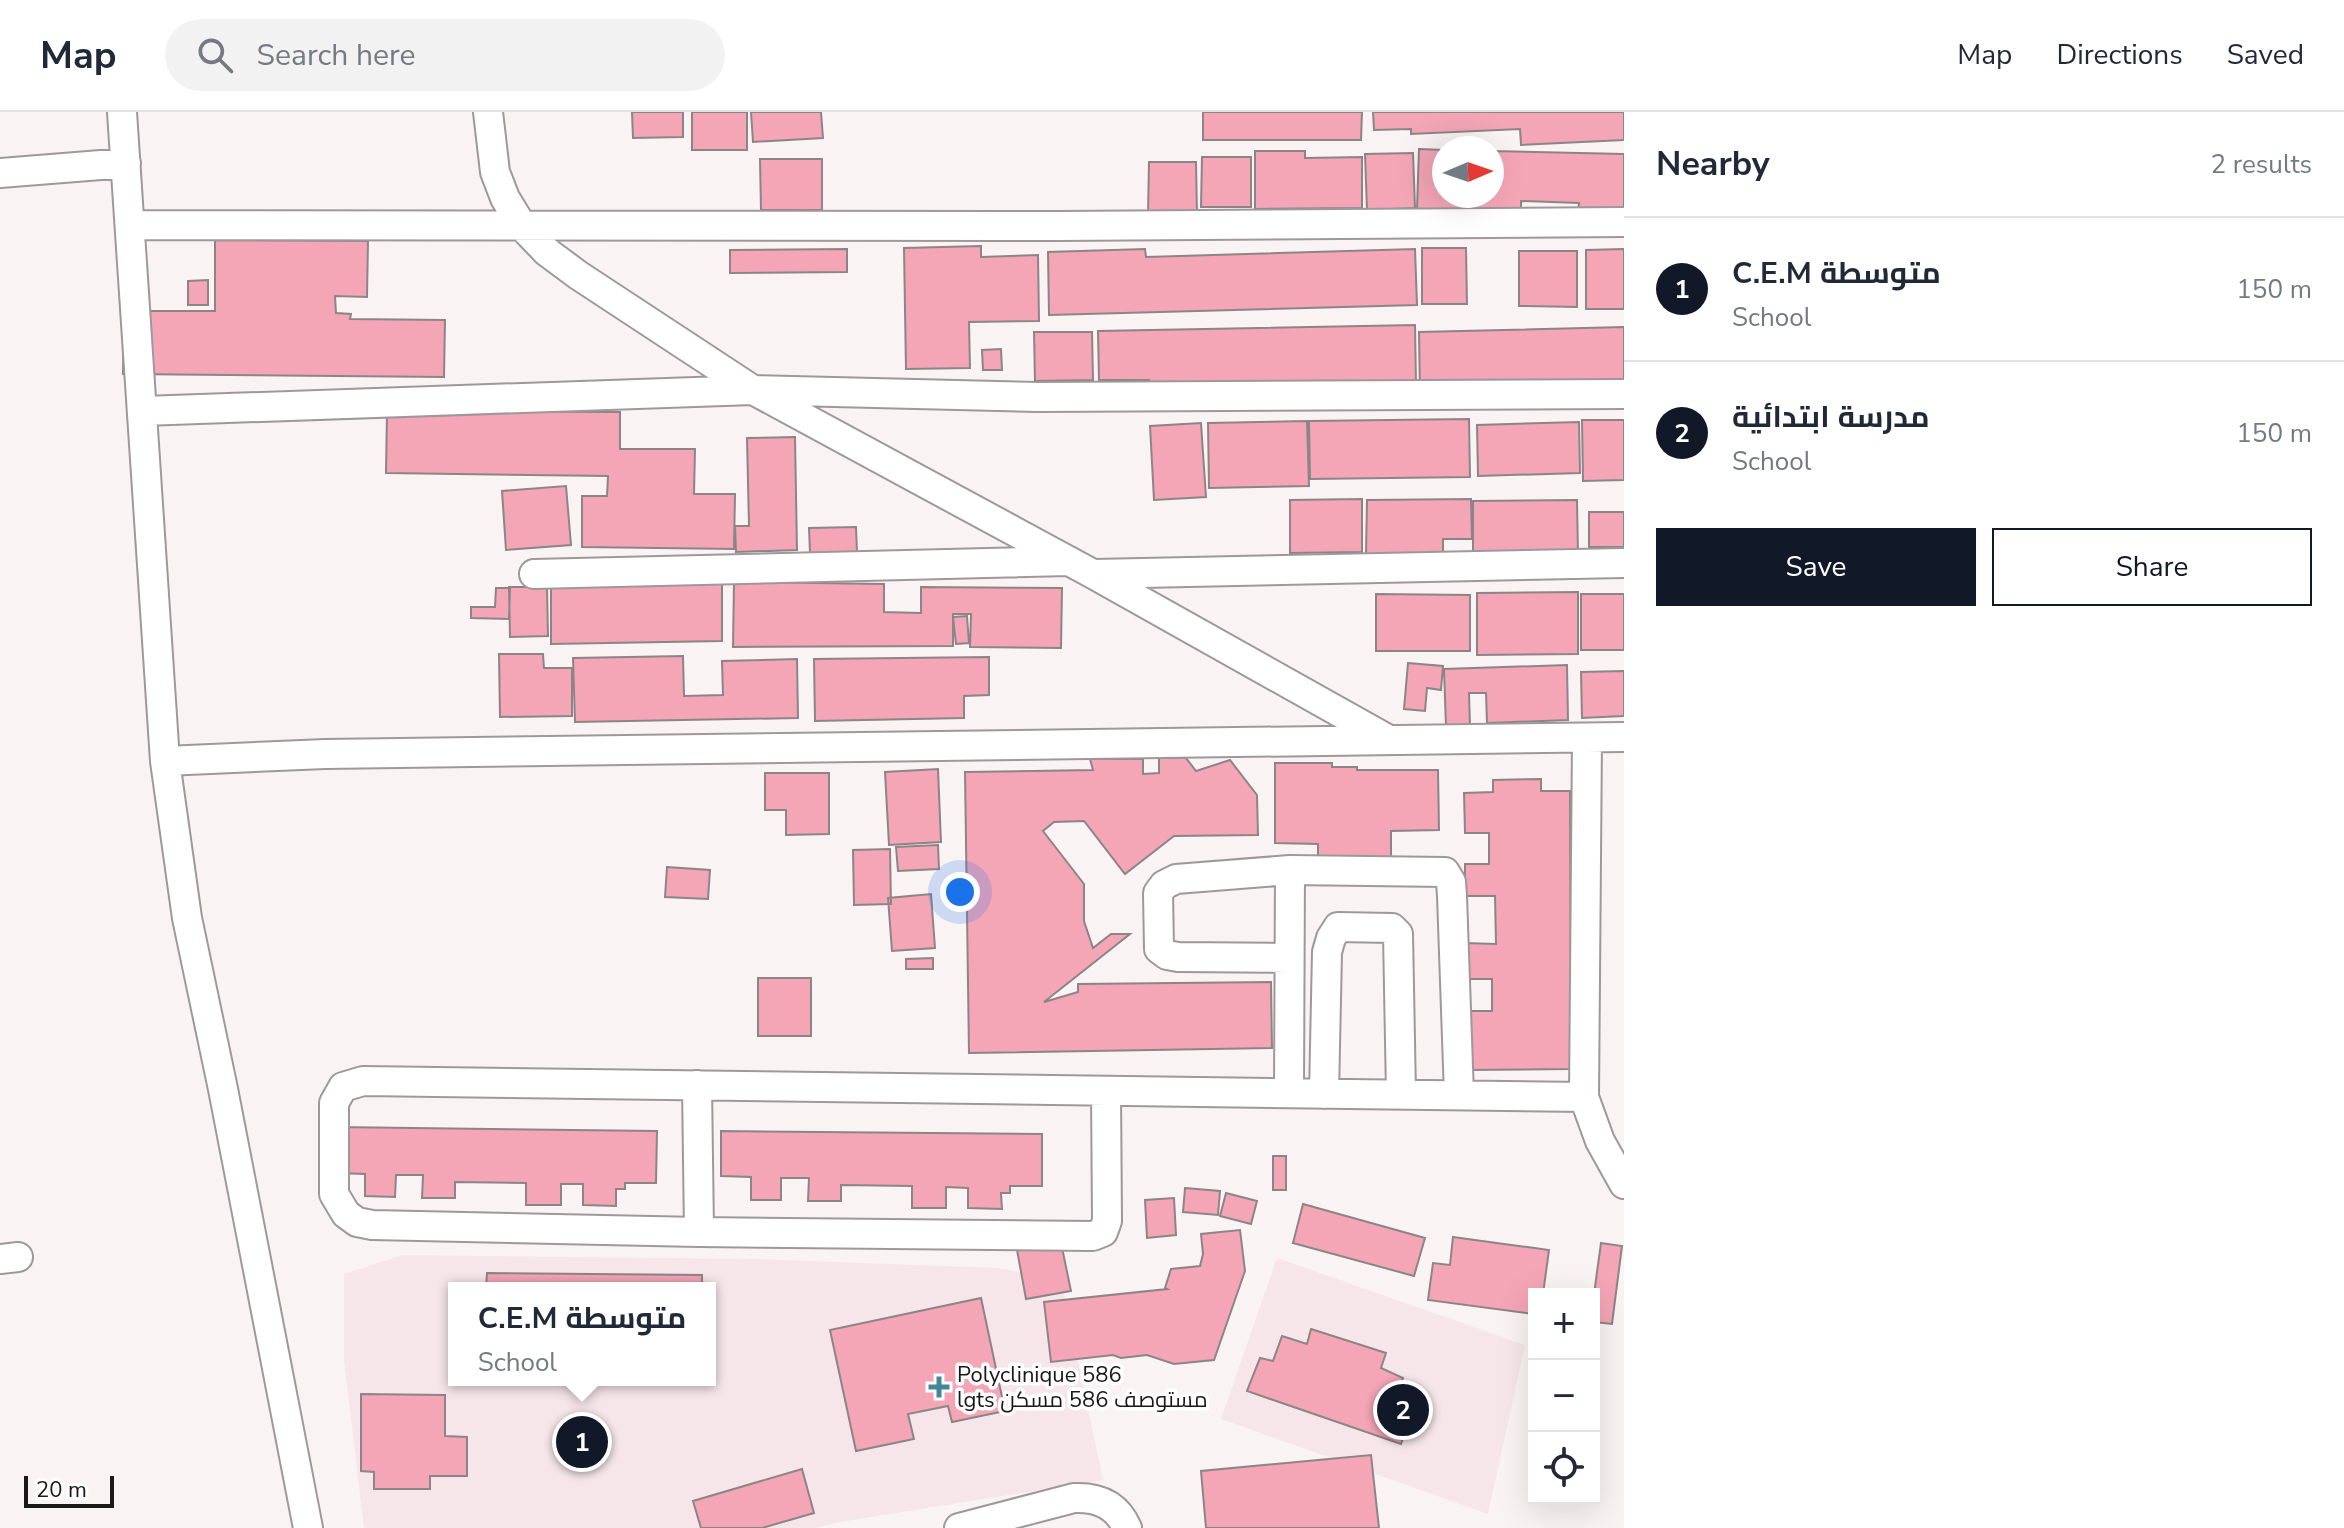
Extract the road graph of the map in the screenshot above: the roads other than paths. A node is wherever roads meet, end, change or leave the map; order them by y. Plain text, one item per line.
1 (122, 112) edge
2 (488, 112) edge
3 (126, 163) junction
4 (0, 173) edge
5 (1624, 222) edge
6 (131, 225) junction
7 (522, 226) junction
8 (753, 390) junction
9 (1624, 394) edge
10 (143, 411) junction
11 (1624, 563) edge
12 (1082, 568) junction
13 (534, 574) dead end
14 (1624, 737) edge
15 (1587, 738) junction
16 (1390, 741) junction
17 (165, 761) junction
18 (1290, 870) junction
19 (1289, 958) junction
20 (697, 1085) junction
21 (1106, 1091) junction
22 (1289, 1093) junction
23 (1324, 1094) junction
24 (1401, 1094) junction
25 (1459, 1095) junction
26 (1584, 1097) junction
27 (1624, 1184) edge
28 (699, 1232) junction
29 (308, 1528) edge
30 (959, 1528) edge
31 (1127, 1528) edge

1 - 3 street
2 - 7 street
3 - 4 street
3 - 6 street
5 - 7 street
6 - 7 street
6 - 10 street
7 - 8 street
8 - 9 street
8 - 10 street
8 - 12 street
10 - 17 street
11 - 12 street
12 - 13 street
12 - 16 street
14 - 15 street
15 - 16 street
15 - 26 street
16 - 17 street
17 - 29 street
18 - 19 street
18 - 19 street
18 - 25 street
19 - 22 street
20 - 21 street
20 - 28 street
20 - 28 street
21 - 22 street
21 - 28 street
22 - 23 street
23 - 24 street
23 - 24 street
24 - 25 street
25 - 26 street
26 - 27 street
30 - 31 street

